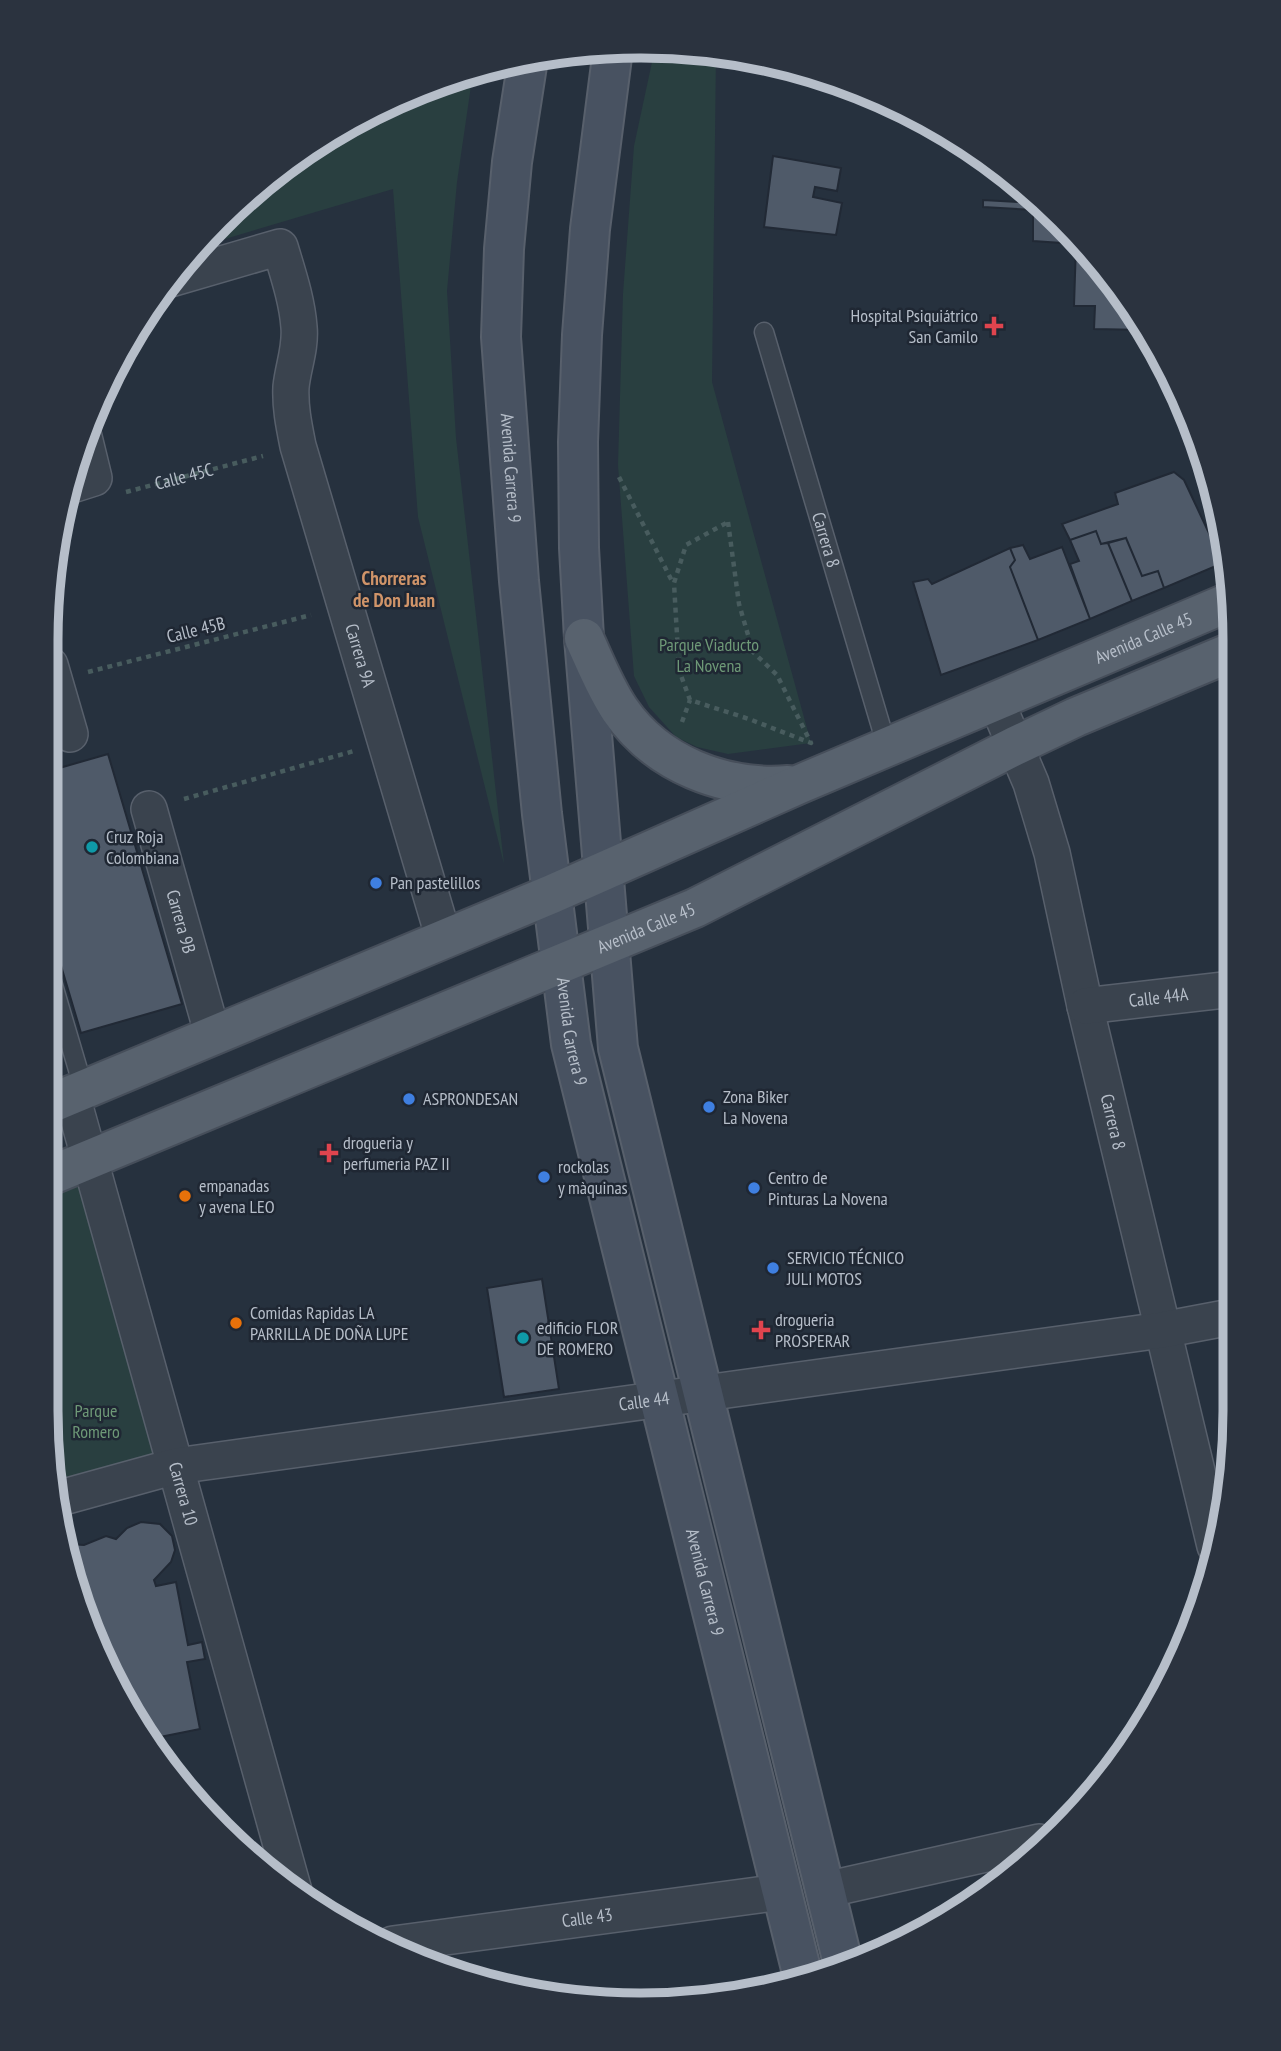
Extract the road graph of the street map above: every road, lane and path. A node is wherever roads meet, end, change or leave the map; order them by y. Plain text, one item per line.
1 (612, 59) edge
2 (526, 69) edge
3 (188, 274) edge
4 (764, 332) dead end
5 (298, 446) junction
6 (619, 477) dead end
7 (83, 482) edge
8 (674, 583) junction
9 (1222, 605) edge
10 (345, 606) junction
11 (583, 638) junction
12 (1223, 656) edge
13 (58, 672) edge
14 (58, 693) edge
15 (996, 701) junction
16 (70, 734) dead end
17 (386, 742) junction
18 (1015, 746) junction
19 (887, 747) junction
20 (800, 784) junction
21 (149, 809) joint
22 (604, 872) junction
23 (552, 894) junction
24 (444, 939) junction
25 (609, 945) junction
26 (561, 965) junction
27 (1223, 990) edge
28 (1085, 1006) junction
29 (58, 1032) edge
30 (213, 1036) junction
31 (68, 1097) edge
32 (90, 1159) junction
33 (58, 1172) edge
34 (1223, 1319) edge
35 (1162, 1330) junction
36 (703, 1394) junction
37 (659, 1400) junction
38 (176, 1466) junction
39 (65, 1498) edge
40 (1211, 1529) edge
41 (1030, 1844) edge
42 (290, 1876) edge
43 (825, 1890) junction
44 (781, 1892) junction
45 (403, 1943) edge
46 (842, 1957) edge
47 (801, 1970) edge

1 - 11 main road
2 - 23 main road, Avenida Carrera 9
3 - 5 street, Carrera 9A
4 - 19 lane, Carrera 8
5 - 7 path, Calle 45C
5 - 10 street, Carrera 9A
6 - 8 path
8 - 8 path
9 - 15 main road, Avenida Calle 45
10 - 13 path, Calle 45B
10 - 17 street, Carrera 9A
11 - 20 main road
11 - 22 main road
12 - 18 main road, Avenida Calle 45
14 - 16 street
15 - 18 street, Carrera 8
15 - 19 main road, Avenida Calle 45
17 - 21 path
17 - 24 street, Carrera 9A
18 - 25 main road, Avenida Calle 45
18 - 28 street, Carrera 8
19 - 20 main road, Avenida Calle 45
20 - 22 main road, Avenida Calle 45
21 - 30 street, Carrera 9B
22 - 23 main road, Avenida Calle 45
22 - 25 main road
23 - 24 main road, Avenida Calle 45
23 - 26 main road, Avenida Carrera 9
24 - 30 main road, Avenida Calle 45
25 - 26 main road, Avenida Calle 45
25 - 36 main road
26 - 32 main road, Avenida Calle 45
26 - 37 main road, Avenida Carrera 9
27 - 28 street, Calle 44A
28 - 35 street, Carrera 8
29 - 31 lane
30 - 31 main road, Avenida Calle 45
31 - 32 street, Carrera 10
32 - 33 main road, Avenida Calle 45
32 - 38 street, Carrera 10
34 - 35 street, Calle 44
35 - 36 street, Calle 44
35 - 40 street, Carrera 8
36 - 37 street, Calle 44
36 - 43 main road
37 - 38 street, Calle 44
37 - 44 main road, Avenida Carrera 9
38 - 39 street, Calle 44
38 - 42 street, Carrera 10
41 - 43 street
43 - 46 main road
44 - 45 street, Calle 43
44 - 47 main road, Avenida Carrera 9

